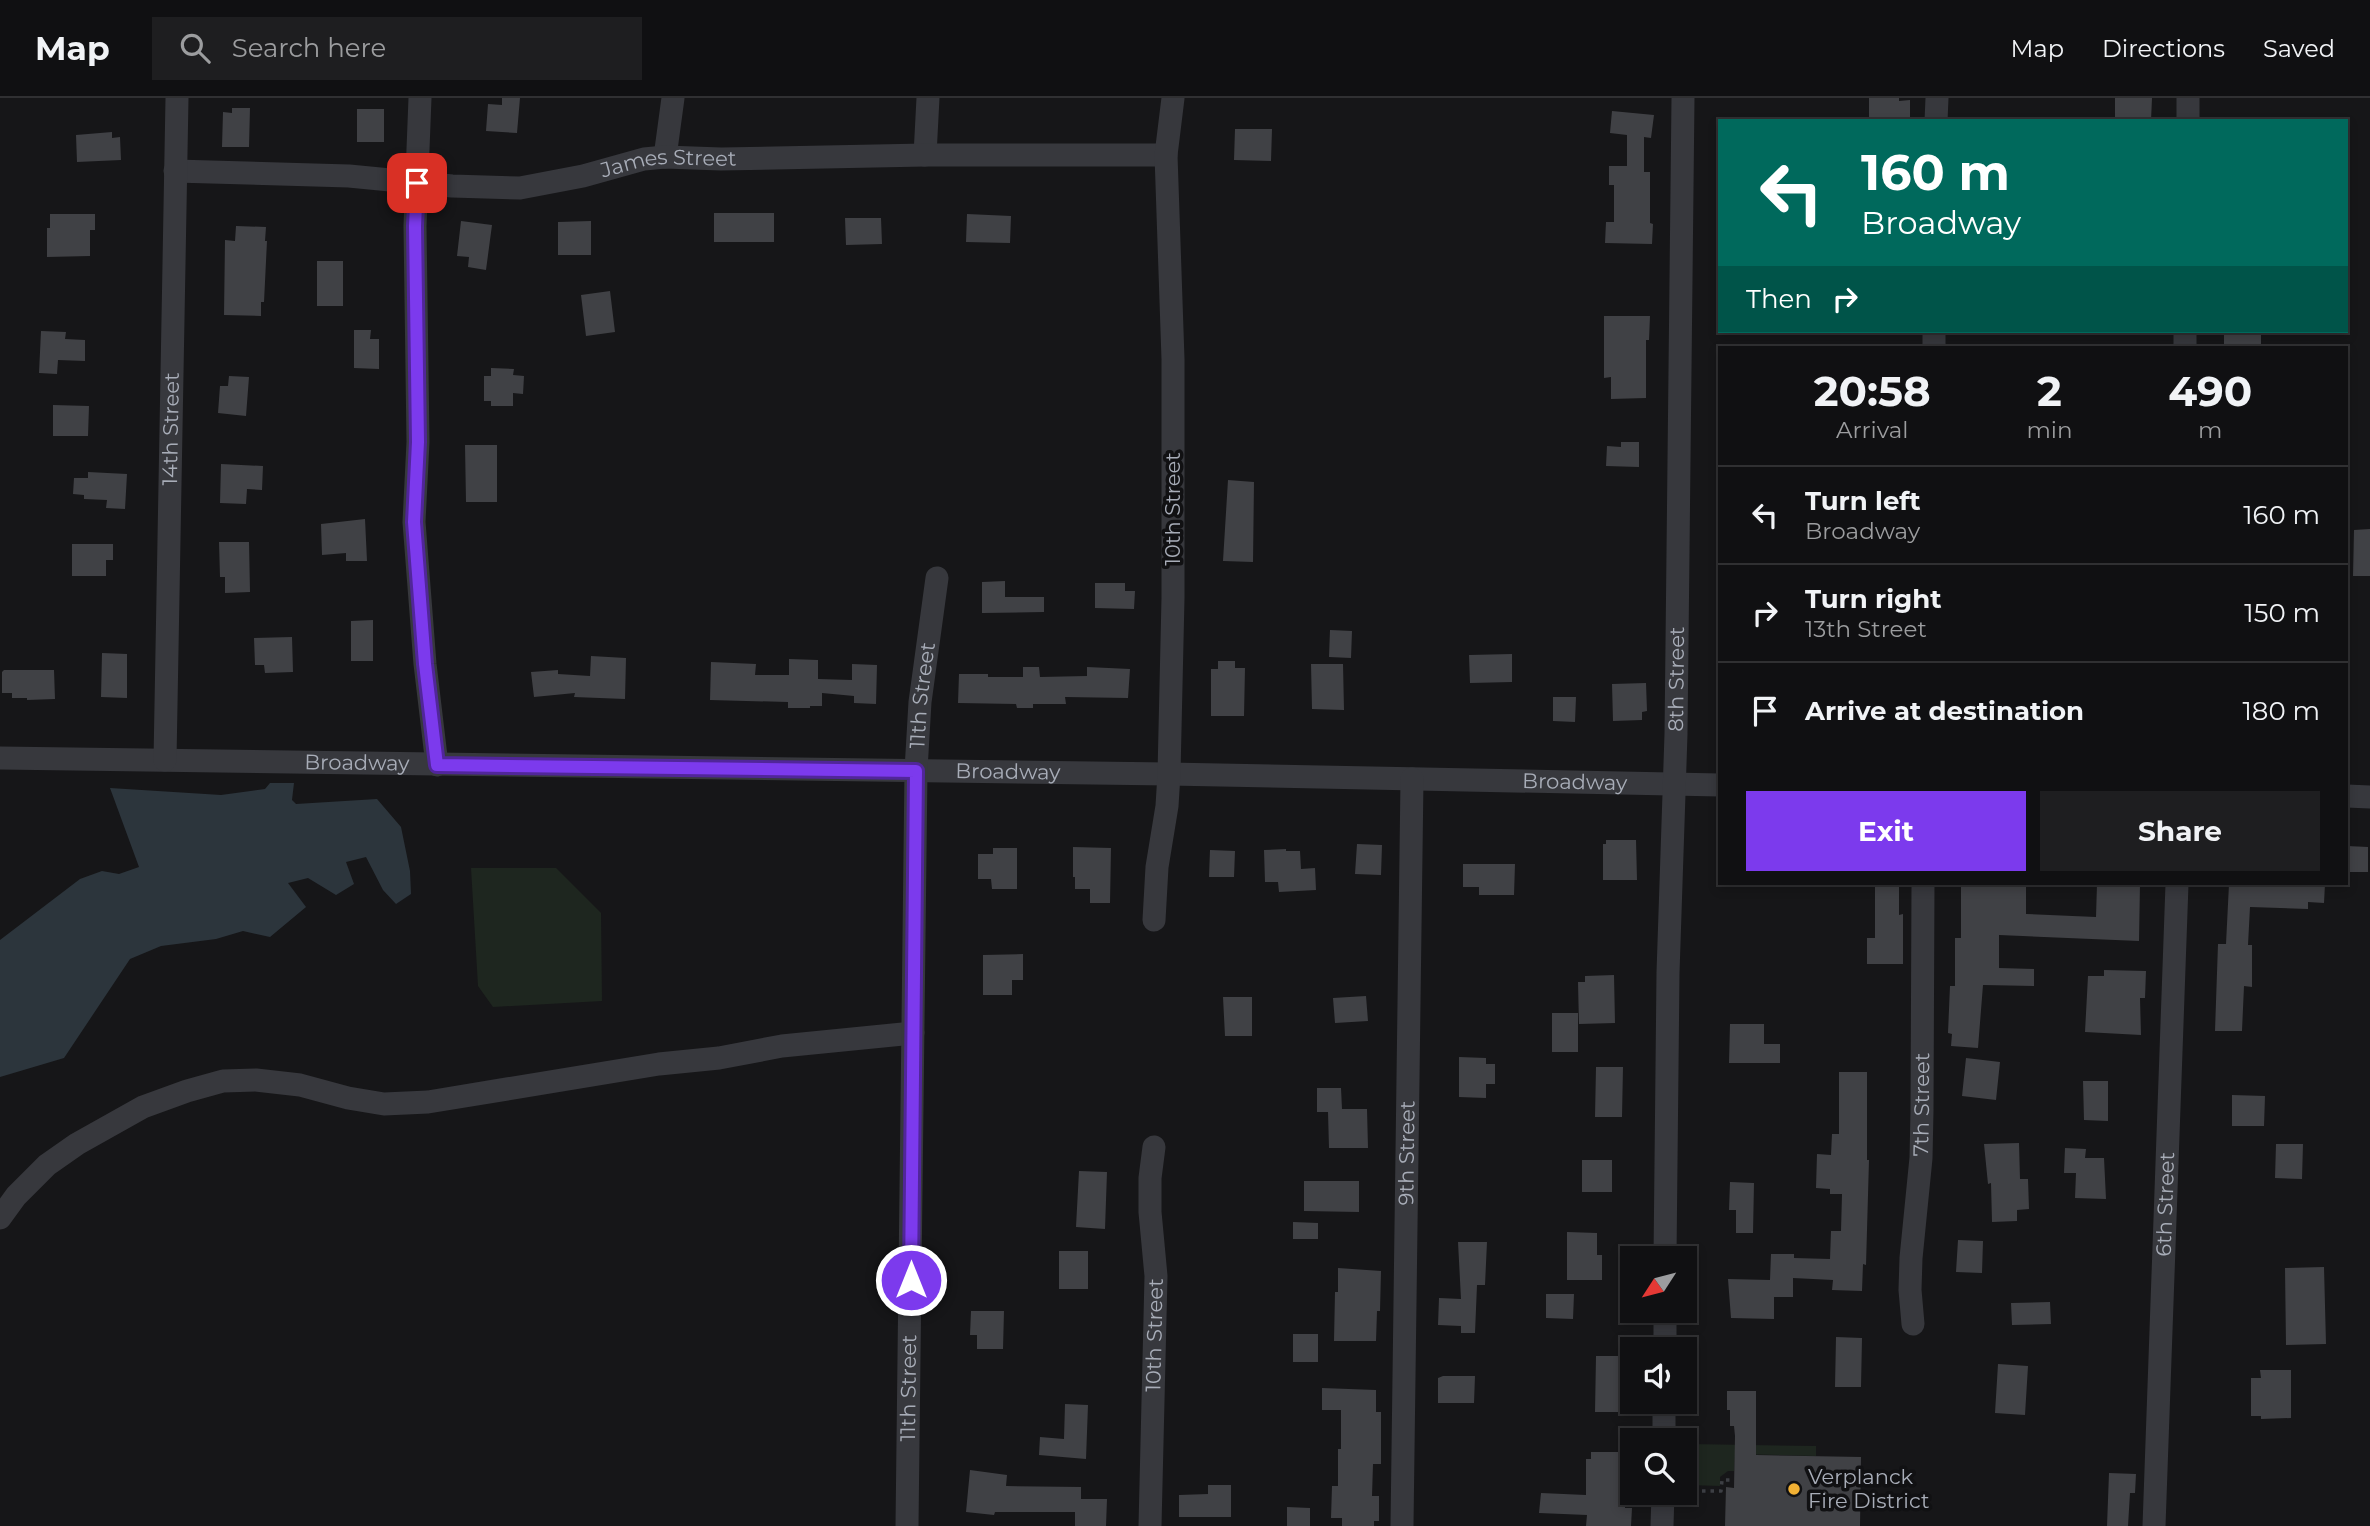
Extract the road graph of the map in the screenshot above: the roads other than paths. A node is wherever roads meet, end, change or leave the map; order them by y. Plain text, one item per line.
1 (177, 98) edge
2 (420, 98) edge
3 (673, 98) edge
4 (928, 98) edge
5 (1173, 98) edge
6 (1683, 98) edge
7 (1937, 98) edge
8 (2188, 98) edge
9 (1936, 119) edge
10 (2188, 119) edge
11 (925, 155) junction
12 (1166, 155) junction
13 (665, 157) junction
14 (176, 171) junction
15 (417, 183) junction
16 (937, 578) dead end
17 (0, 758) edge
18 (165, 760) junction
19 (437, 765) junction
20 (916, 771) junction
21 (1169, 774) junction
22 (1412, 779) junction
23 (1674, 785) junction
24 (1718, 785) edge
25 (2348, 796) edge
26 (2370, 797) edge
27 (1923, 885) edge
28 (2178, 885) edge
29 (1154, 920) dead end
30 (913, 1033) junction
31 (1154, 1147) dead end
32 (0, 1218) edge
33 (1665, 1246) edge
34 (1913, 1324) dead end
35 (1663, 1505) edge
36 (907, 1526) edge
37 (1150, 1526) edge
38 (1402, 1526) edge
39 (1662, 1526) edge
40 (2154, 1526) edge

1 - 14 street, 14th Street
2 - 15 street
3 - 13 street
4 - 11 street
5 - 12 street, 10th Street
6 - 23 street, 8th Street
7 - 9 street
8 - 10 street
11 - 12 street, James Street
11 - 13 street, James Street
12 - 21 street, 10th Street
13 - 15 street, James Street
14 - 15 street, James Street
14 - 18 street, 14th Street
15 - 19 street
16 - 20 street, 11th Street
17 - 18 street, Broadway
18 - 19 street, Broadway
19 - 20 street, Broadway
20 - 21 street, Broadway
20 - 30 street, 11th Street
21 - 22 street, Broadway
21 - 29 street, 10th Street
22 - 23 street, Broadway
22 - 38 street, 9th Street
23 - 24 street, Broadway
23 - 33 street, 8th Street
25 - 26 street
27 - 34 street, 7th Street
28 - 40 street, 6th Street
30 - 32 street
30 - 36 street, 11th Street
31 - 37 street, 10th Street
35 - 39 street

